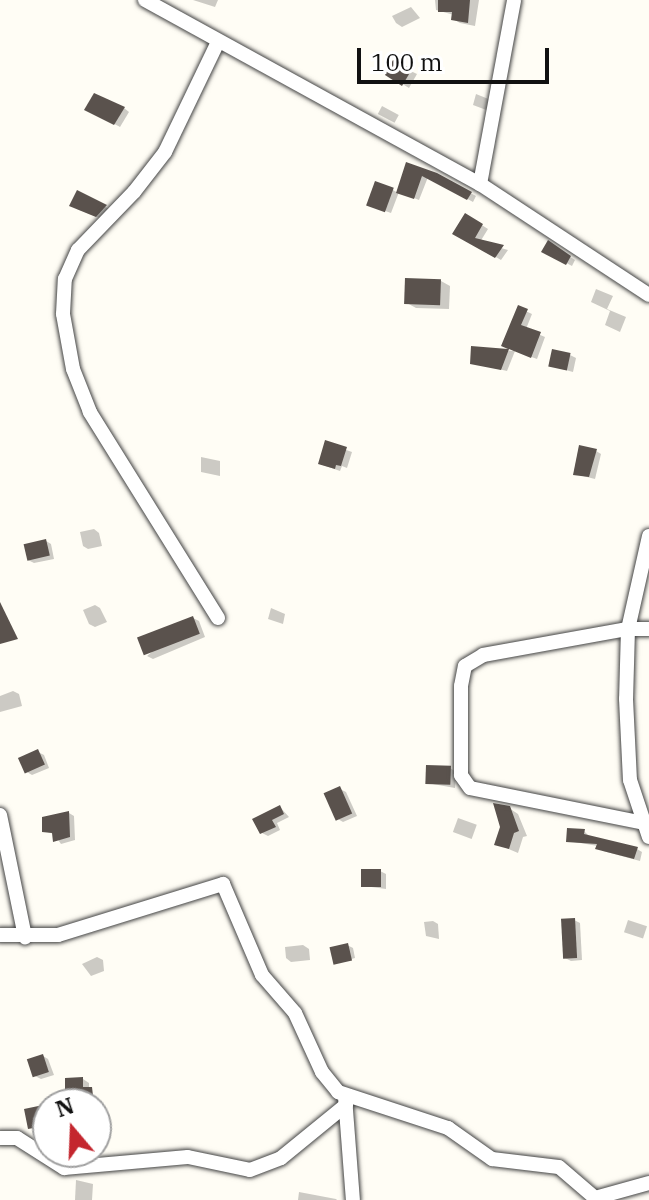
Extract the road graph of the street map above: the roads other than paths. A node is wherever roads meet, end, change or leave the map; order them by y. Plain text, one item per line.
1 (145, 0) edge
2 (514, 0) edge
3 (218, 42) junction
4 (480, 184) junction
5 (649, 295) edge
6 (649, 536) edge
7 (218, 618) dead end
8 (628, 629) junction
9 (649, 629) edge
10 (0, 815) edge
11 (646, 830) edge
12 (0, 935) edge
13 (25, 937) junction
14 (346, 1101) junction
15 (0, 1138) edge
16 (649, 1183) edge
17 (353, 1200) edge

1 - 3 street
2 - 4 street
3 - 4 street
3 - 7 street
4 - 5 street
6 - 8 street
8 - 9 street
8 - 11 street
8 - 11 street
10 - 13 street
12 - 13 street
13 - 14 street
14 - 15 street
14 - 16 street
14 - 17 street

